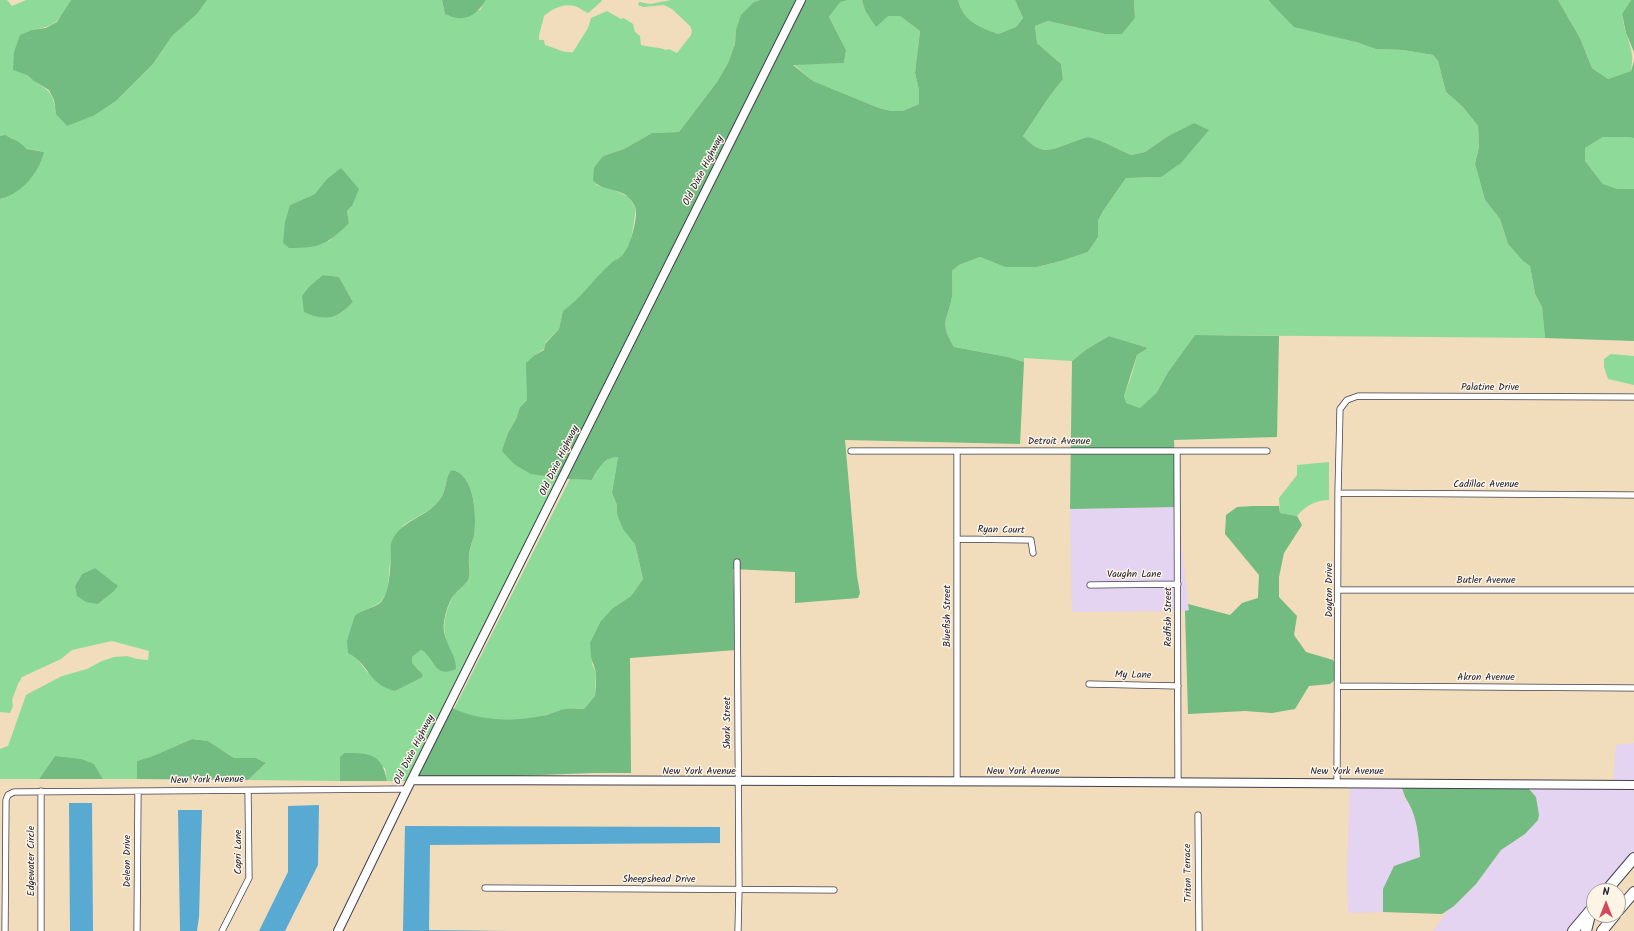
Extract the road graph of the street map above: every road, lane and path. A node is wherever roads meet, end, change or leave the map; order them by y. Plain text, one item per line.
1 (801, 0) edge
2 (1634, 397) edge
3 (1347, 400) joint
4 (851, 451) dead end
5 (957, 451) junction
6 (1177, 451) junction
7 (1267, 451) dead end
8 (1338, 493) junction
9 (1634, 495) edge
10 (957, 538) junction
11 (1033, 554) dead end
12 (736, 562) dead end
13 (1178, 584) junction
14 (1090, 585) dead end
15 (1339, 590) junction
16 (1634, 590) edge
17 (1089, 684) dead end
18 (1178, 686) junction
19 (1338, 686) junction
20 (1634, 688) edge
21 (412, 780) junction
22 (738, 782) junction
23 (957, 782) junction
24 (1337, 782) junction
25 (1178, 783) junction
26 (1634, 785) edge
27 (407, 789) junction
28 (41, 791) junction
29 (248, 791) junction
30 (138, 792) junction
31 (1198, 815) dead end
32 (1634, 858) edge
33 (1613, 883) edge
34 (484, 888) dead end
35 (739, 889) junction
36 (834, 890) dead end
37 (1634, 892) edge
38 (1626, 902) edge
39 (1586, 915) edge
40 (1608, 923) edge
41 (137, 930) edge
42 (5, 931) edge
43 (42, 931) edge
44 (222, 931) edge
45 (338, 931) edge
46 (738, 931) edge
47 (1199, 931) edge
48 (1573, 931) edge
49 (1602, 931) edge

1 - 21 street, Old Dixie Highway
2 - 3 street, Palatine Drive
3 - 8 street, Dayton Drive
4 - 5 street, Detroit Avenue
5 - 6 street, Detroit Avenue
5 - 10 street, Bluefish Street
6 - 7 street, Detroit Avenue
6 - 13 street, Redfish Street
8 - 9 street, Cadillac Avenue
8 - 15 street, Dayton Drive
10 - 11 street, Ryan Court
10 - 23 street, Bluefish Street
12 - 22 street, Shark Street
13 - 14 street, Vaughn Lane
13 - 18 street, Redfish Street
15 - 16 street, Butler Avenue
15 - 19 street, Dayton Drive
17 - 18 street, My Lane
18 - 25 street, Redfish Street
19 - 20 street, Akron Avenue
19 - 24 street, Dayton Drive
21 - 22 street, New York Avenue
21 - 27 street, Old Dixie Highway
22 - 23 street, New York Avenue
22 - 35 street, Shark Street
23 - 25 street, New York Avenue
24 - 25 street, New York Avenue
24 - 26 street, New York Avenue
27 - 29 street, New York Avenue
27 - 45 street, Old Dixie Highway
28 - 30 street, New York Avenue
28 - 42 street, New York Avenue
28 - 43 street, Edgewater Circle
29 - 30 street, New York Avenue
29 - 44 street, Capri Lane
30 - 41 street, Deleon Drive
31 - 47 street, Triton Terrace
32 - 33 highway
34 - 35 street, Sheepshead Drive
35 - 36 street, Sheepshead Drive
35 - 46 street, Shark Street
37 - 38 highway
39 - 48 highway
40 - 49 highway

